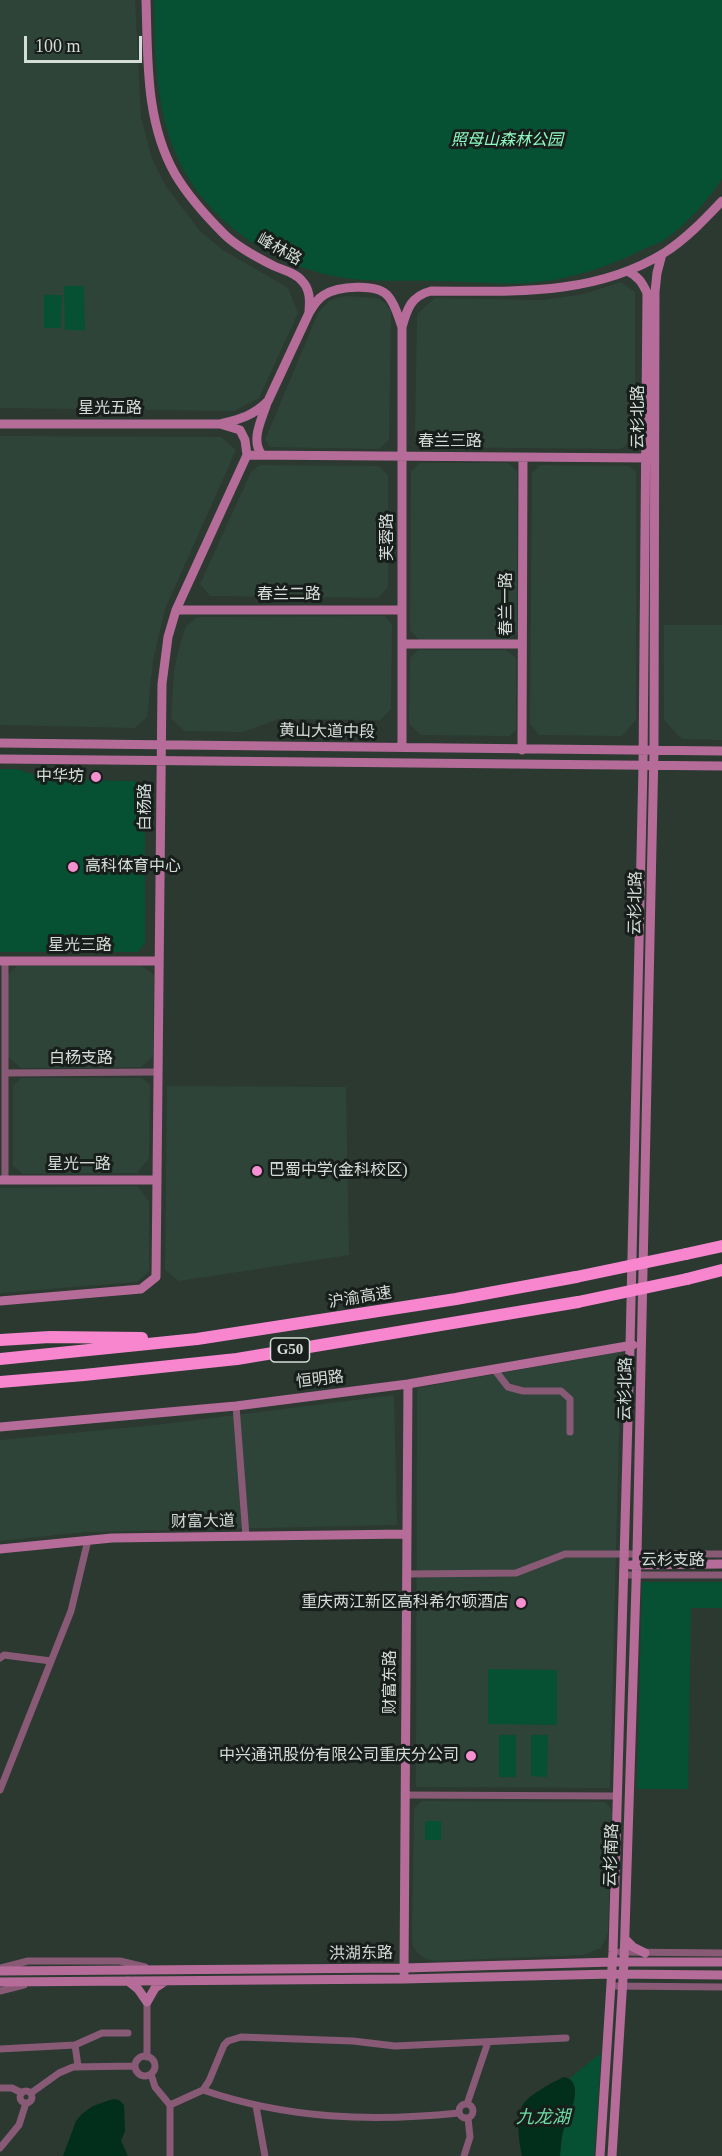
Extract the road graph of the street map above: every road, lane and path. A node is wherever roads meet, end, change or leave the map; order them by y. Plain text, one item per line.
1 (146, 0) edge
2 (722, 201) edge
3 (662, 254) junction
4 (627, 271) junction
5 (309, 313) junction
6 (402, 327) junction
7 (268, 401) junction
8 (0, 424) edge
9 (220, 424) junction
10 (246, 455) junction
11 (262, 455) junction
12 (403, 457) junction
13 (523, 458) junction
14 (650, 459) junction
15 (176, 610) junction
16 (402, 610) junction
17 (402, 644) junction
18 (522, 644) junction
19 (0, 743) edge
20 (161, 745) junction
21 (402, 747) junction
22 (522, 750) junction
23 (643, 750) junction
24 (654, 750) junction
25 (722, 751) edge
26 (0, 759) edge
27 (161, 760) junction
28 (643, 765) junction
29 (654, 765) junction
30 (722, 766) edge
31 (2, 961) edge
32 (159, 961) junction
33 (158, 1072) junction
34 (5, 1073) junction
35 (2, 1180) edge
36 (157, 1180) junction
37 (722, 1246) edge
38 (722, 1270) edge
39 (0, 1301) edge
40 (197, 1339) junction
41 (0, 1340) edge
42 (642, 1344) junction
43 (630, 1346) junction
44 (0, 1359) edge
45 (494, 1369) junction
46 (0, 1382) edge
47 (408, 1384) junction
48 (236, 1406) junction
49 (0, 1427) edge
50 (570, 1432) dead end
51 (406, 1534) junction
52 (246, 1536) junction
53 (88, 1540) junction
54 (0, 1550) edge
55 (624, 1554) junction
56 (637, 1554) junction
57 (722, 1554) edge
58 (722, 1564) edge
59 (624, 1570) junction
60 (636, 1570) junction
61 (407, 1574) junction
62 (722, 1575) edge
63 (0, 1658) edge
64 (51, 1661) junction
65 (0, 1790) edge
66 (406, 1795) junction
67 (617, 1796) junction
68 (625, 1939) junction
69 (645, 1953) junction
70 (722, 1953) edge
71 (613, 1957) junction
72 (624, 1957) junction
73 (722, 1962) edge
74 (405, 1968) junction
75 (0, 1970) edge
76 (612, 1974) junction
77 (623, 1974) junction
78 (722, 1975) edge
79 (404, 1979) junction
80 (128, 1981) junction
81 (165, 1981) junction
82 (0, 1982) edge
83 (34, 1982) junction
84 (611, 1986) junction
85 (623, 1986) junction
86 (722, 1987) edge
87 (0, 1991) edge
88 (147, 2001) junction
89 (128, 2033) dead end
90 (566, 2038) dead end
91 (488, 2042) junction
92 (75, 2045) junction
93 (0, 2049) edge
94 (147, 2057) junction
95 (78, 2066) junction
96 (135, 2066) junction
97 (151, 2074) junction
98 (0, 2088) edge
99 (203, 2090) junction
100 (22, 2093) junction
101 (31, 2093) junction
102 (26, 2103) junction
103 (170, 2104) junction
104 (467, 2104) junction
105 (256, 2106) junction
106 (459, 2113) junction
107 (468, 2118) junction
108 (0, 2148) edge
109 (170, 2156) edge
110 (265, 2156) edge
111 (464, 2156) edge
112 (600, 2156) edge
113 (612, 2156) edge

1 - 5 main road, 峰林路
2 - 3 main road
3 - 4 main road
3 - 14 main road, 云杉北路
4 - 6 main road
4 - 14 main road, 云杉北路
5 - 6 main road
5 - 7 main road
6 - 12 main road, 芙蓉路
7 - 9 main road
7 - 11 main road
8 - 9 main road, 星光五路
9 - 10 main road
10 - 11 main road, 春兰三路
10 - 15 main road, 白杨路
11 - 12 main road, 春兰三路
12 - 13 main road, 春兰三路
12 - 16 main road, 芙蓉路
13 - 14 main road, 春兰三路
13 - 18 main road, 春兰一路
14 - 23 main road, 云杉北路
14 - 24 main road, 云杉北路
15 - 16 main road, 春兰二路
15 - 20 main road, 白杨路
16 - 17 main road, 芙蓉路
17 - 18 main road
17 - 21 main road, 芙蓉路
18 - 22 main road, 春兰一路
19 - 20 main road, 黄山大道中段
20 - 21 main road, 黄山大道中段
20 - 27 main road, 白杨路
21 - 22 main road, 黄山大道中段
22 - 23 main road, 黄山大道中段
23 - 24 main road, 黄山大道中段
23 - 28 main road, 云杉北路
24 - 25 main road, 黄山大道中段
24 - 29 main road, 云杉北路
26 - 27 main road, 黄山大道中段
27 - 28 main road, 黄山大道中段
27 - 32 main road, 白杨路
28 - 29 main road, 黄山大道中段
28 - 43 main road, 云杉北路
29 - 30 main road, 黄山大道中段
29 - 42 main road, 云杉北路
31 - 32 main road, 星光三路
31 - 34 street
32 - 33 main road, 白杨路
33 - 34 street, 白杨支路
33 - 36 main road, 白杨路
34 - 35 street
35 - 36 main road, 星光一路
36 - 39 main road, 白杨路
37 - 40 highway, 沪渝高速 / G50, bridge
38 - 46 highway, G50, bridge
40 - 41 highway
40 - 44 highway, 沪渝高速 / G50
42 - 43 main road, 恒明路
42 - 56 main road, 云杉北路
43 - 45 main road, 恒明路
43 - 55 main road, 云杉北路
45 - 47 main road, 恒明路
45 - 50 street
47 - 48 main road, 恒明路
47 - 51 main road, 财富东路
48 - 49 main road, 恒明路
48 - 52 street
51 - 52 main road, 财富大道
51 - 61 main road, 财富东路
52 - 53 main road, 财富大道
53 - 54 main road, 财富大道
53 - 64 street
55 - 56 street, 云杉支路
55 - 59 main road, 云杉南路
55 - 61 street, 云杉支路
56 - 57 street, 云杉支路
56 - 60 main road, 云杉南路
58 - 60 main road
59 - 60 main road
59 - 67 main road, 云杉南路
60 - 62 street, 云杉支路
60 - 68 main road, 云杉南路
61 - 66 main road, 财富东路
63 - 64 street
64 - 65 street
66 - 67 street
66 - 74 main road, 财富东路
67 - 71 main road, 云杉南路
68 - 69 main road
68 - 72 main road, 云杉南路
69 - 70 street, 洪湖东路
69 - 72 street, 洪湖东路
71 - 72 main road, 洪湖东路
71 - 74 main road, 洪湖东路
71 - 76 main road, 云杉南路
72 - 73 main road, 洪湖东路
72 - 77 main road, 云杉南路
74 - 75 main road, 洪湖东路
74 - 79 main road, 财富东路
76 - 77 main road, 洪湖东路
76 - 79 main road, 洪湖东路
76 - 84 main road, 云杉南路
77 - 78 main road, 洪湖东路
77 - 85 main road, 云杉南路
79 - 81 main road, 洪湖东路
80 - 81 main road, 洪湖东路
80 - 83 main road, 洪湖东路
80 - 88 main road
81 - 88 main road
82 - 83 main road, 洪湖东路
83 - 87 street
84 - 85 street
84 - 112 main road, 云杉南路
85 - 86 street
85 - 113 main road, 云杉南路
88 - 94 street
89 - 92 street
90 - 91 street
91 - 99 street
91 - 104 street
92 - 93 street
92 - 95 street
94 - 96 street
94 - 97 street
95 - 96 street
95 - 101 street
96 - 97 street
97 - 103 street
98 - 100 street
99 - 103 street
99 - 105 street
100 - 101 street
100 - 102 street
101 - 102 street
102 - 108 street
103 - 109 street
104 - 106 street
104 - 107 street
105 - 106 street
105 - 110 street
106 - 107 street
107 - 111 street

